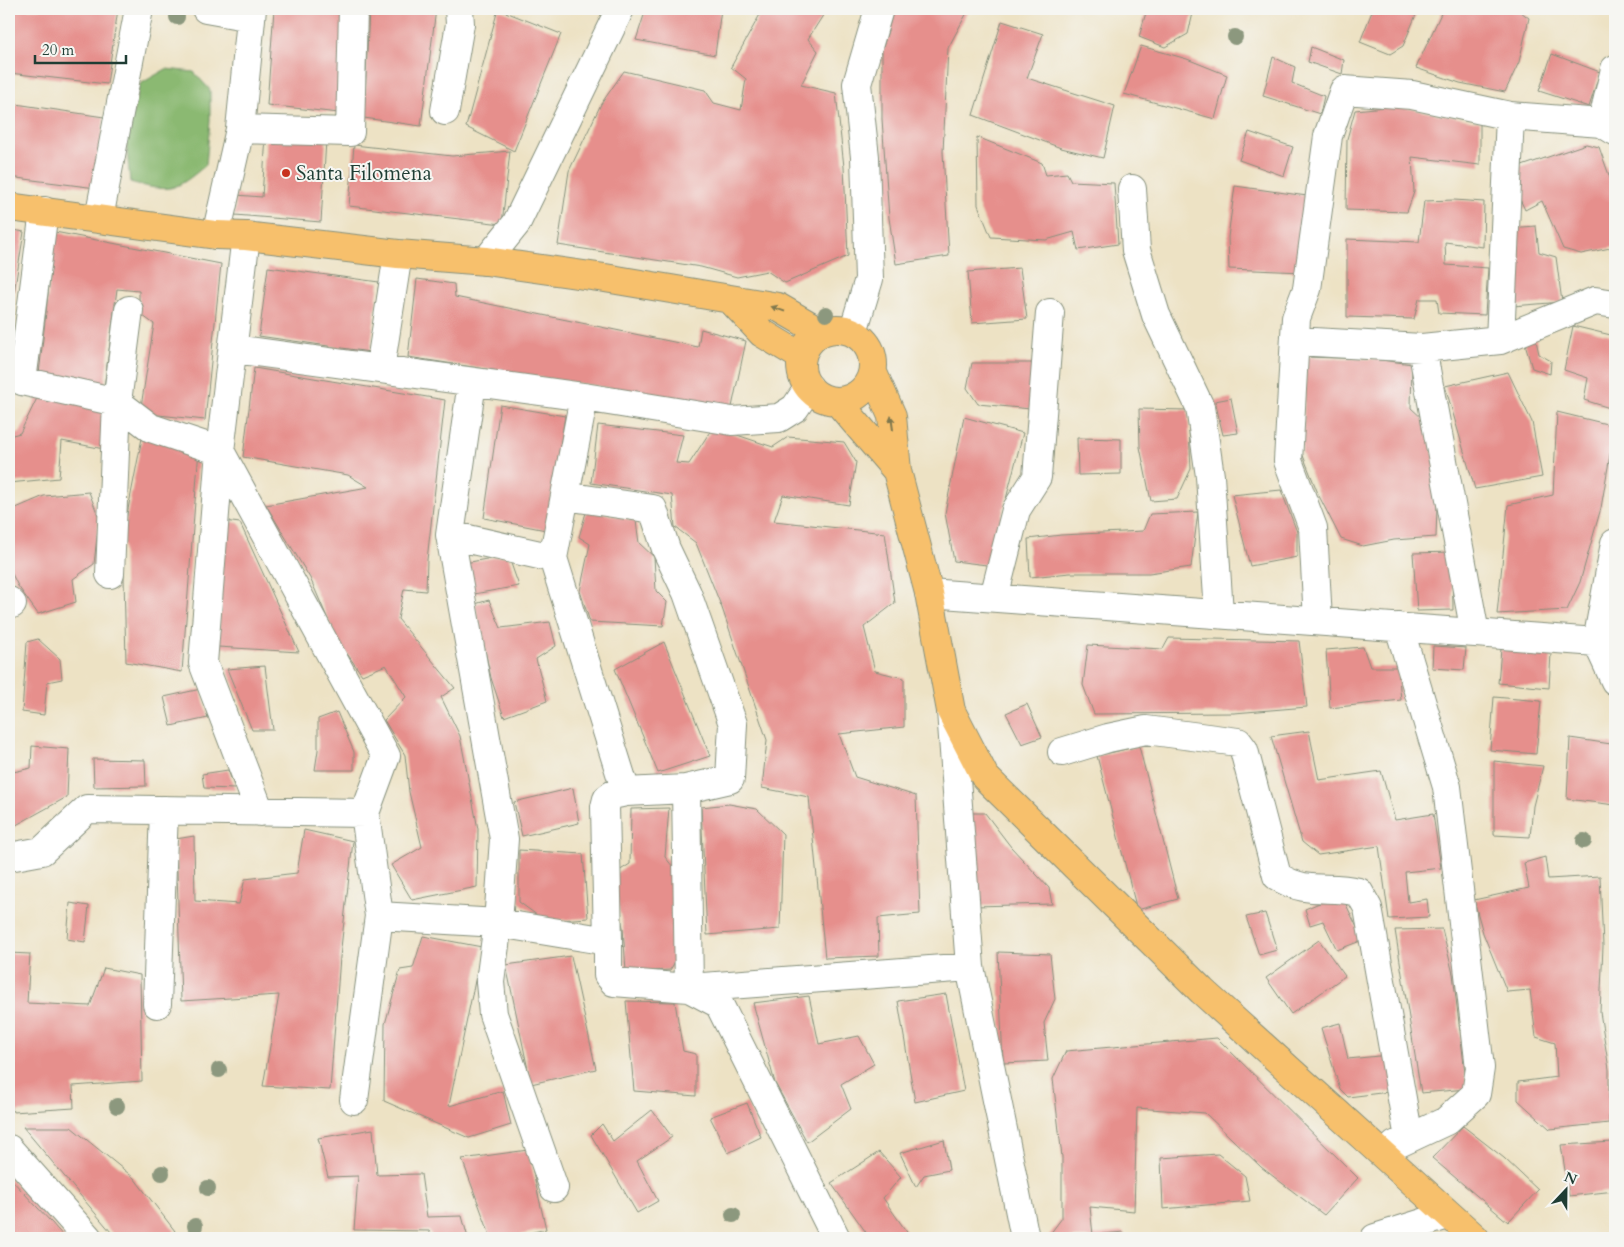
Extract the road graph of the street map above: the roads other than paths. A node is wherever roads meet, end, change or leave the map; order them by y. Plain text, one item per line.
1 (139, 9) edge
2 (206, 9) edge
3 (353, 9) edge
4 (459, 9) edge
5 (620, 9) edge
6 (879, 9) edge
7 (251, 13) edge
8 (1615, 69) edge
9 (445, 112) dead end
10 (1510, 116) junction
11 (1608, 127) edge
12 (240, 129) junction
13 (1132, 189) dead end
14 (9, 207) edge
15 (44, 211) junction
16 (99, 218) junction
17 (216, 234) junction
18 (246, 236) junction
19 (398, 254) junction
20 (486, 261) junction
21 (730, 300) junction
22 (1615, 304) edge
23 (129, 310) dead end
24 (1050, 313) dead end
25 (821, 332) junction
26 (852, 332) junction
27 (1295, 340) junction
28 (1500, 340) junction
29 (1422, 348) junction
30 (234, 349) junction
31 (802, 357) junction
32 (380, 369) junction
33 (873, 372) junction
34 (472, 382) junction
35 (809, 387) junction
36 (584, 397) junction
37 (837, 401) junction
38 (117, 402) junction
39 (220, 450) junction
40 (897, 471) junction
41 (565, 496) junction
42 (450, 535) junction
43 (1615, 542) edge
44 (553, 558) junction
45 (110, 574) dead end
46 (929, 592) junction
47 (994, 597) junction
48 (1219, 613) junction
49 (1318, 621) junction
50 (1399, 627) junction
51 (1475, 633) junction
52 (1597, 642) junction
53 (1615, 681) edge
54 (951, 711) junction
55 (1062, 752) dead end
56 (686, 789) junction
57 (626, 792) junction
58 (164, 810) junction
59 (260, 812) junction
60 (365, 813) junction
61 (9, 857) edge
62 (379, 916) junction
63 (498, 923) junction
64 (608, 941) junction
65 (970, 967) junction
66 (689, 988) junction
67 (157, 1004) dead end
68 (354, 1100) dead end
69 (1409, 1138) junction
70 (9, 1149) edge
71 (1379, 1152) junction
72 (554, 1188) dead end
73 (1448, 1216) junction
74 (88, 1238) edge
75 (836, 1238) edge
76 (1025, 1238) edge
77 (1376, 1238) edge
78 (1475, 1238) edge

1 - 16 street
2 - 7 street
3 - 12 street
4 - 9 street
5 - 20 street
6 - 26 street
7 - 12 street
8 - 11 street
10 - 11 street
10 - 27 street
10 - 28 street
12 - 17 street
13 - 48 street
14 - 15 main road
15 - 16 main road
15 - 38 street
16 - 17 main road
17 - 18 main road
18 - 19 main road
18 - 30 street
19 - 20 main road
19 - 32 street
20 - 21 main road
25 -> 21 main road
21 - 31 main road
22 - 28 street
23 - 38 street
24 - 47 street
25 - 26 main road
25 - 31 main road
26 - 33 main road
27 - 29 street
27 - 49 street
28 - 29 street
29 - 51 street
30 - 32 street
30 - 39 street
31 - 35 main road
32 - 34 street
33 - 37 main road
40 -> 33 main road
34 - 36 street
34 - 42 street
35 - 36 street
35 - 37 main road
36 - 41 street
37 - 40 main road
38 - 39 street
38 - 45 street
39 - 59 street
39 - 60 street
40 - 46 main road
41 - 44 street
41 - 56 street
42 - 44 street
42 - 63 street
43 - 52 street
44 - 57 street
46 - 47 street
46 - 54 main road
47 - 48 street
48 - 49 street
49 - 50 street
50 - 51 street
50 - 69 street
51 - 52 street
52 - 53 street
54 - 65 street
54 - 71 main road
55 - 69 street
56 - 57 street
56 - 66 street
57 - 64 street
58 - 59 street
58 - 61 street
58 - 67 street
59 - 60 street
60 - 62 street
62 - 63 street
62 - 68 street
63 - 64 street
63 - 72 street
64 - 66 street
65 - 66 street
65 - 76 street
66 - 75 street
69 - 71 street
70 - 74 street
71 - 73 main road
73 - 77 street
73 - 78 main road

